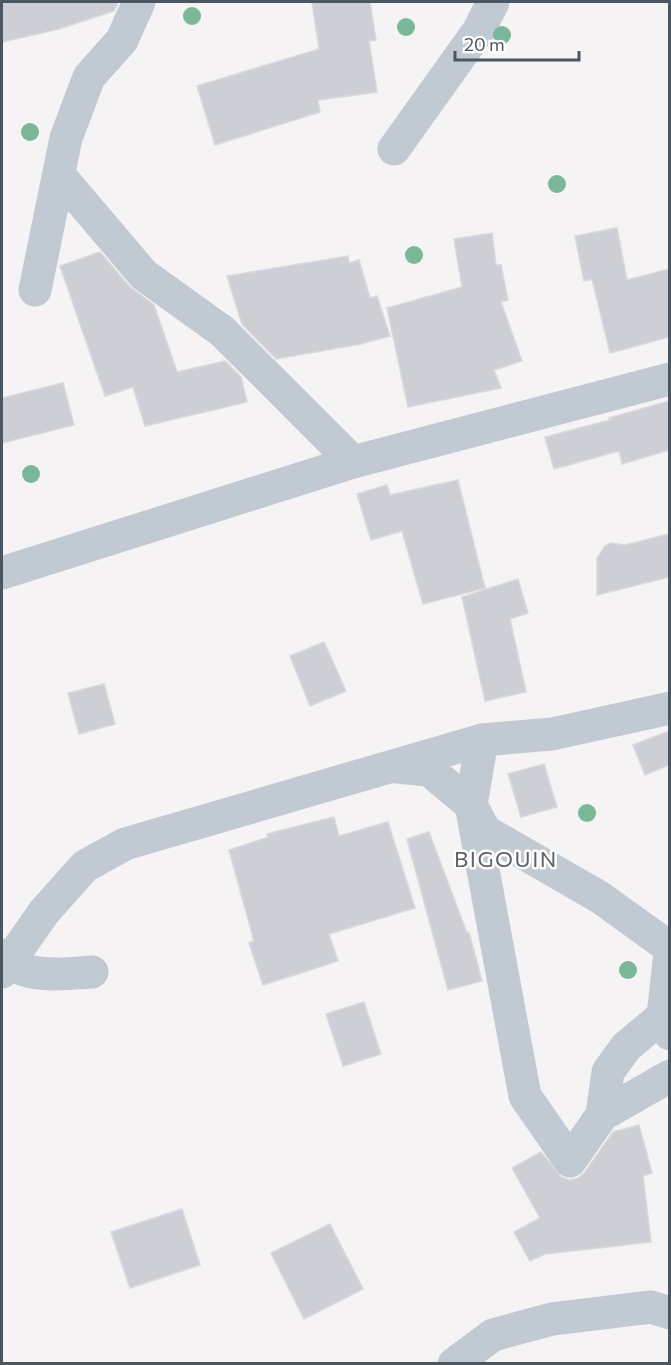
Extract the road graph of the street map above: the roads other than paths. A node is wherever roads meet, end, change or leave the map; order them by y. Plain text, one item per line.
1 (139, 2) edge
2 (493, 2) edge
3 (394, 149) dead end
4 (59, 175) junction
5 (35, 290) dead end
6 (669, 379) edge
7 (353, 462) junction
8 (2, 573) edge
9 (669, 708) edge
10 (482, 740) junction
11 (394, 767) junction
12 (471, 805) junction
13 (669, 950) edge
14 (4, 964) edge
15 (92, 972) dead end
16 (666, 1025) edge
17 (669, 1076) edge
18 (602, 1114) junction
19 (669, 1313) edge
20 (454, 1364) edge

1 - 4 street
2 - 3 street
4 - 5 street
4 - 7 street
6 - 7 street
7 - 8 street
9 - 10 street
10 - 11 street
10 - 12 street
11 - 12 street
11 - 14 street
12 - 13 street
12 - 18 street
13 - 16 street
14 - 15 street
16 - 18 street
17 - 18 street
19 - 20 street

